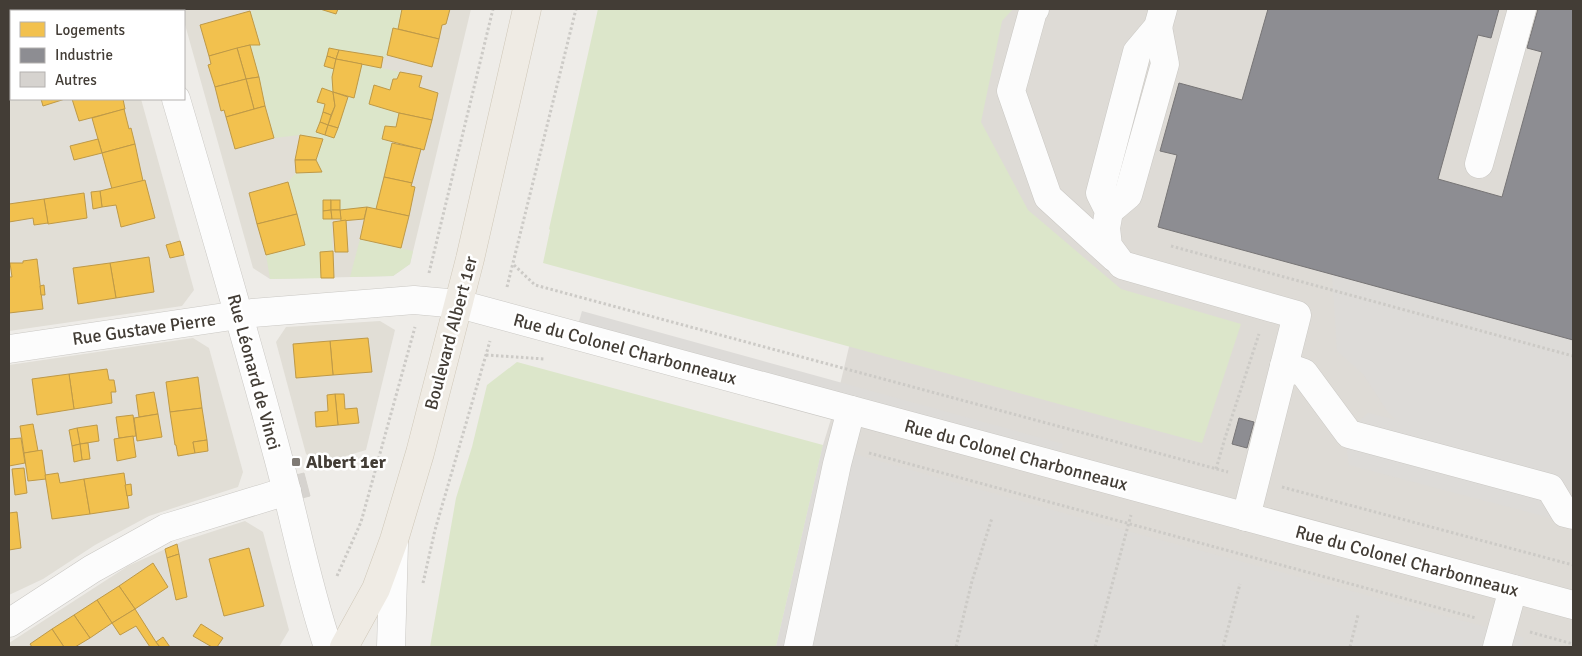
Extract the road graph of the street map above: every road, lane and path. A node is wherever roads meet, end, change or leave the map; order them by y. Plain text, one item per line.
1 (493, 9) edge
2 (527, 9) edge
3 (1035, 9) edge
4 (1522, 9) edge
5 (1161, 18) edge
6 (176, 100) edge
7 (1479, 164) dead end
8 (1171, 246) dead end
9 (514, 265) dead end
10 (1122, 265) junction
11 (1278, 276) junction
12 (422, 301) junction
13 (459, 304) junction
14 (1268, 306) junction
15 (239, 315) junction
16 (9, 349) edge
17 (1573, 356) edge
18 (1284, 366) junction
19 (851, 410) junction
20 (842, 445) junction
21 (1216, 469) junction
22 (1255, 480) junction
23 (1139, 488) junction
24 (287, 491) junction
25 (1573, 515) edge
26 (1246, 517) junction
27 (992, 518) dead end
28 (1129, 524) junction
29 (394, 540) junction
30 (1573, 565) edge
31 (1240, 584) dead end
32 (1513, 589) junction
33 (1573, 606) edge
34 (1358, 615) dead end
35 (318, 618) junction
36 (9, 623) edge
37 (1500, 636) edge
38 (1573, 644) edge
39 (328, 647) edge
40 (344, 647) edge
41 (391, 647) edge
42 (798, 647) edge
43 (956, 647) edge
44 (1095, 647) edge
45 (1223, 647) edge
46 (1350, 647) edge

1 - 12 path
2 - 13 main road, Boulevard Albert 1er
3 - 10 street
4 - 7 street
5 - 10 street
6 - 15 street, Rue Léonard de Vinci
8 - 11 path
9 - 21 path
10 - 14 street
11 - 14 path
11 - 17 path
12 - 13 street, Rue Gustave Pierre
12 - 15 street, Rue Gustave Pierre
12 - 35 path
13 - 19 street, Rue du Colonel Charbonneaux
13 - 29 main road, Boulevard Albert 1er
14 - 18 street
14 - 21 path
15 - 16 street, Rue Gustave Pierre
15 - 24 street, Rue Léonard de Vinci
18 - 22 street
18 - 25 street
19 - 20 street
19 - 23 street, Rue du Colonel Charbonneaux
20 - 28 path
20 - 42 street
21 - 22 path
22 - 26 street
22 - 30 path
23 - 26 street, Rue du Colonel Charbonneaux
23 - 28 path
24 - 35 street, Rue Léonard de Vinci
24 - 36 street
26 - 32 street, Rue du Colonel Charbonneaux
27 - 43 path
28 - 37 path
28 - 44 path
29 - 40 main road, Boulevard Albert 1er
29 - 41 street
31 - 45 path
32 - 33 street, Rue du Colonel Charbonneaux
32 - 37 street
34 - 46 path
35 - 39 street, Rue Léonard de Vinci
37 - 38 path

